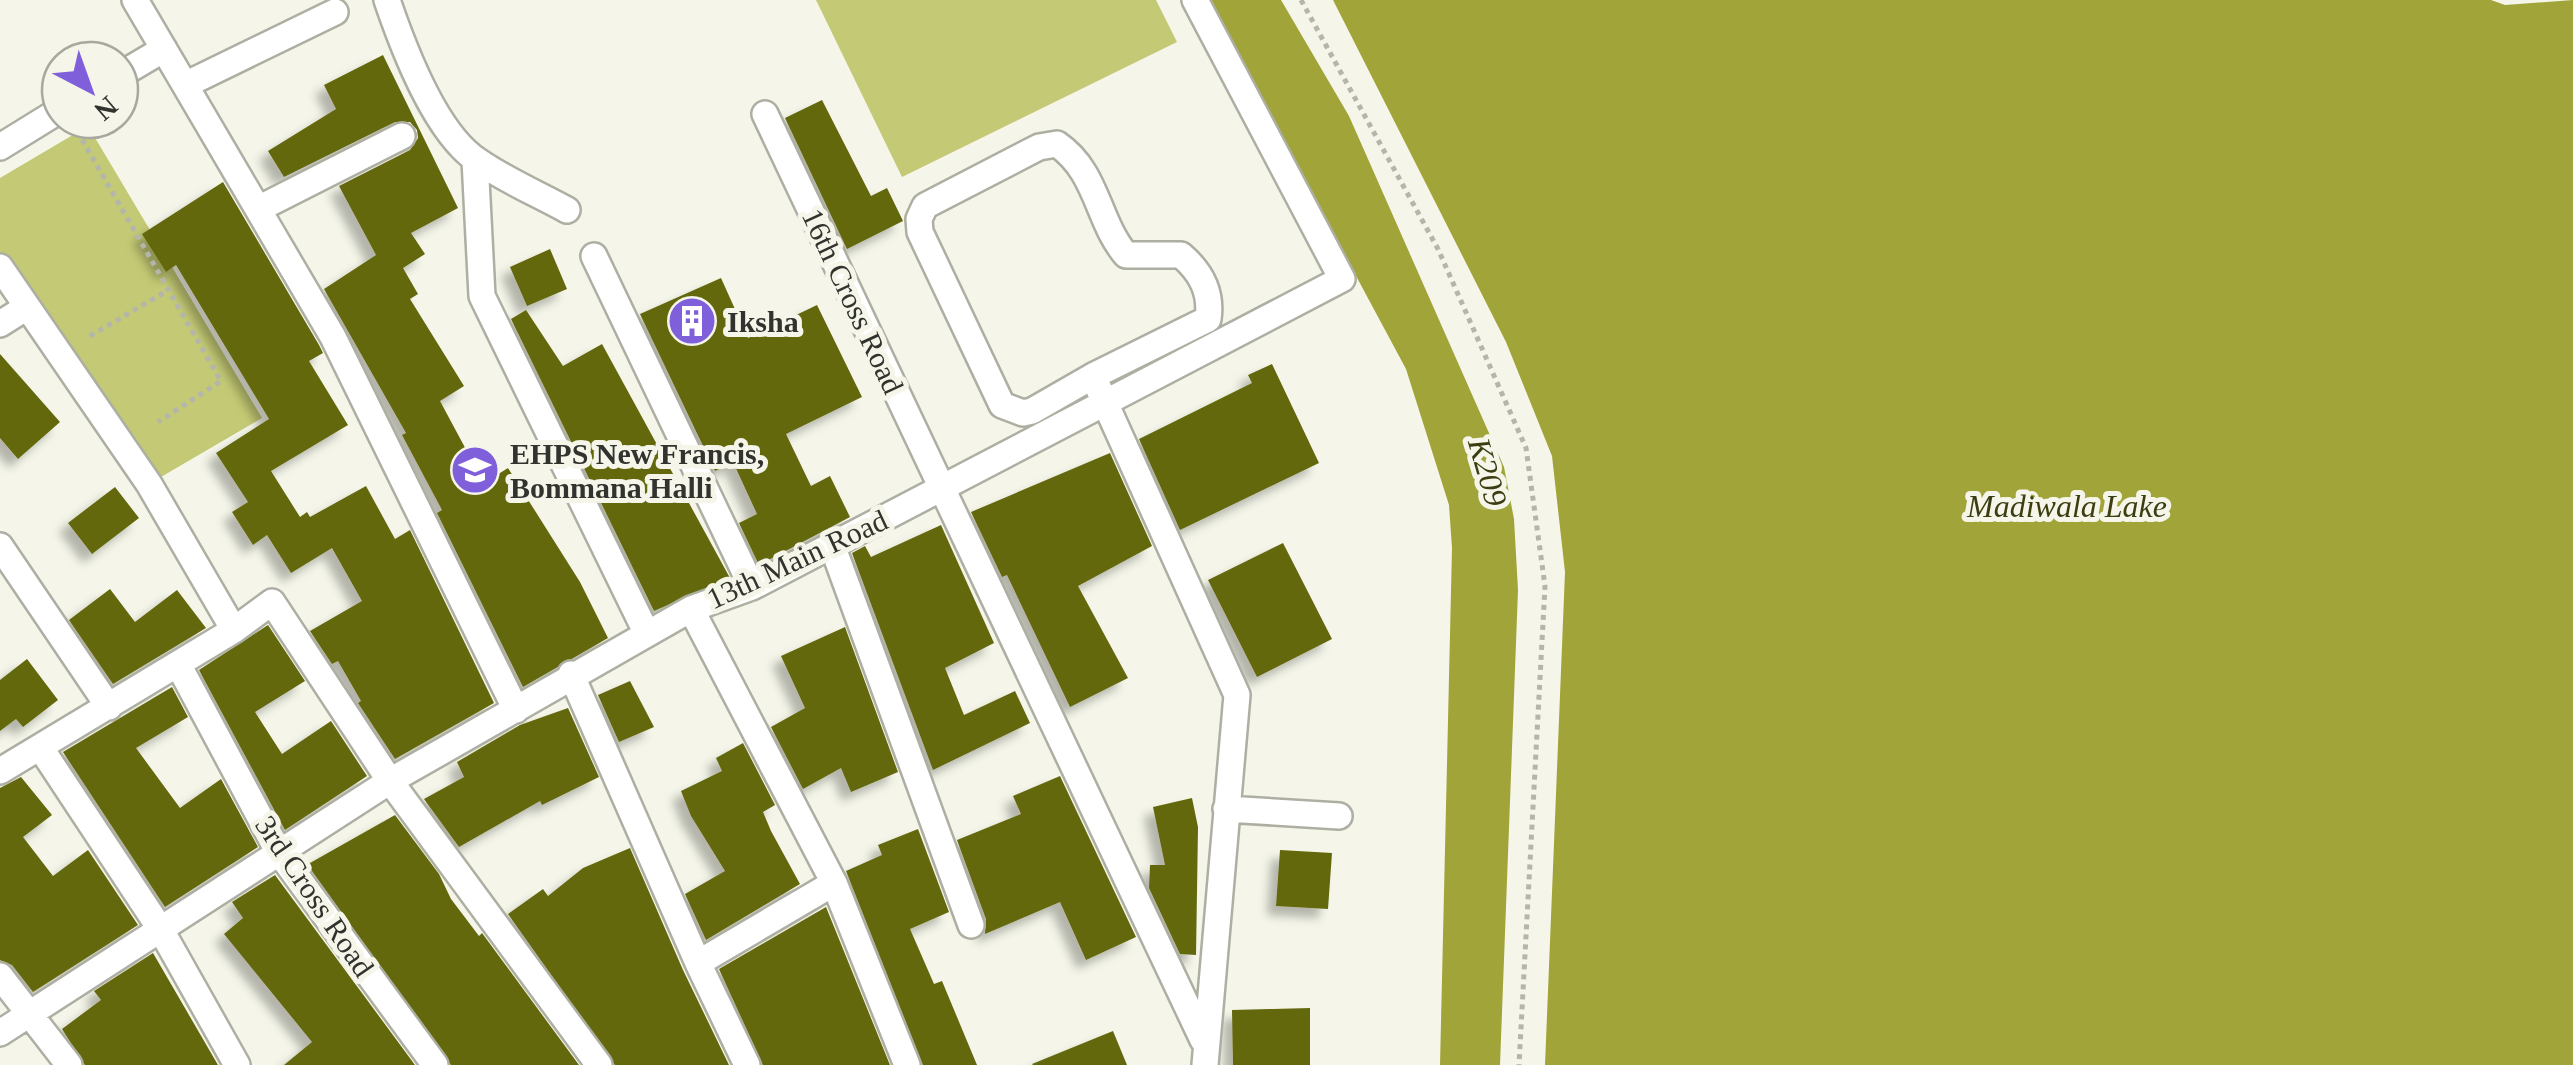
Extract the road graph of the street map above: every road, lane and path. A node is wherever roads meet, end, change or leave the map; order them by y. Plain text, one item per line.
1 (135, 0) edge
2 (386, 0) edge
3 (1195, 0) edge
4 (1300, 0) edge
5 (335, 12) dead end
6 (164, 50) junction
7 (140, 64) edge
8 (185, 84) junction
9 (764, 114) dead end
10 (40, 122) edge
11 (402, 136) dead end
12 (81, 140) edge
13 (0, 147) edge
14 (474, 160) junction
15 (258, 209) junction
16 (567, 210) dead end
17 (594, 256) dead end
18 (0, 267) edge
19 (166, 292) junction
20 (27, 306) junction
21 (0, 324) edge
22 (90, 336) dead end
23 (1092, 376) junction
24 (1106, 403) junction
25 (158, 422) dead end
26 (942, 488) junction
27 (0, 546) edge
28 (832, 546) junction
29 (752, 587) junction
30 (691, 609) junction
31 (234, 630) junction
32 (647, 634) junction
33 (179, 666) junction
34 (571, 674) junction
35 (109, 707) junction
36 (516, 710) junction
37 (40, 747) junction
38 (0, 771) edge
39 (390, 781) junction
40 (1226, 809) junction
41 (1338, 816) dead end
42 (278, 852) junction
43 (834, 883) junction
44 (971, 925) dead end
45 (161, 930) junction
46 (698, 963) junction
47 (0, 976) edge
48 (30, 1014) junction
49 (0, 1033) edge
50 (1205, 1054) edge
51 (69, 1065) edge
52 (237, 1065) edge
53 (435, 1065) edge
54 (599, 1065) edge
55 (747, 1065) edge
56 (907, 1065) edge
57 (1520, 1065) edge

1 - 6 street
2 - 14 street
3 - 24 street, 13th Main Road
4 - 57 path
5 - 8 street
6 - 7 street
6 - 8 street
8 - 15 street
9 - 26 street, 16th Cross Road
10 - 13 street
11 - 15 street
12 - 19 path
14 - 16 street
14 - 32 street
15 - 36 street
17 - 29 street
18 - 20 street
19 - 22 path
19 - 25 path
20 - 21 street
20 - 31 street
23 - 23 street
23 - 24 street
24 - 26 street, 13th Main Road
24 - 40 street
26 - 28 street, 13th Main Road
26 - 50 street, 16th Cross Road
27 - 35 street
28 - 29 street, 13th Main Road
28 - 44 street
29 - 30 street, 13th Main Road
30 - 32 street, 13th Main Road
30 - 43 street
31 - 33 street
31 - 39 street
32 - 34 street, 13th Main Road
33 - 35 street
33 - 42 street, 3rd Cross Road
34 - 36 street, 13th Main Road
34 - 46 street
35 - 37 street
36 - 39 street, 13th Main Road
37 - 38 street
37 - 45 street
39 - 42 street, 13th Main Road
39 - 54 street
40 - 41 street
40 - 50 street
42 - 45 street, 13th Main Road
42 - 53 street, 3rd Cross Road
43 - 46 street
43 - 56 street
45 - 48 street, 13th Main Road
45 - 52 street
46 - 55 street
47 - 48 street
48 - 49 street, 13th Main Road
48 - 51 street

